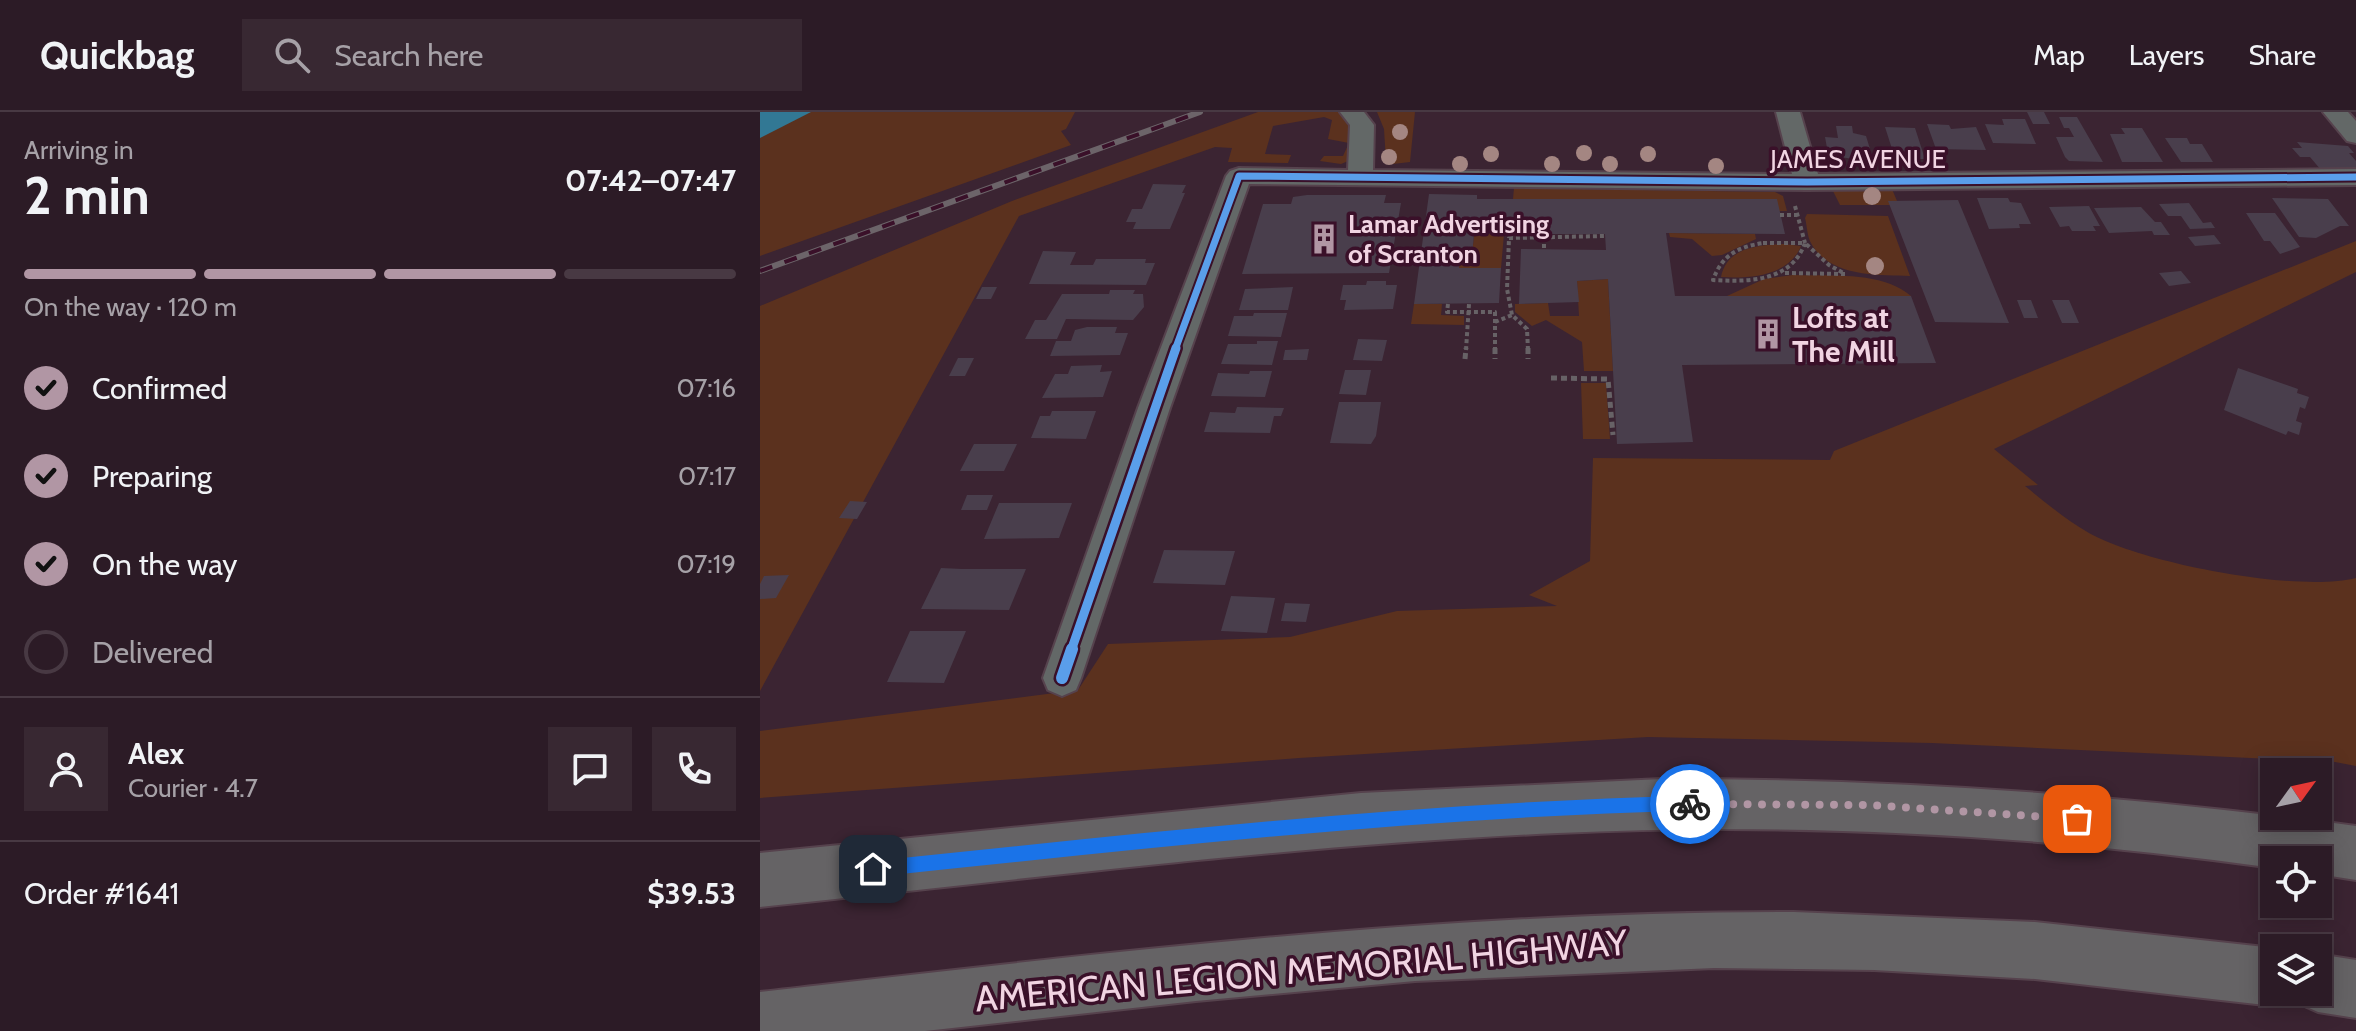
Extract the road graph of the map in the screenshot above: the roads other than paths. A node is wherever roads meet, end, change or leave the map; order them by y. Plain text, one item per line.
1 (1352, 112) edge
2 (1788, 112) edge
3 (2335, 112) edge
4 (2356, 136) edge
5 (1360, 176) junction
6 (2356, 177) edge
7 (1798, 182) junction
8 (1062, 678) dead end
9 (2356, 853) edge
10 (760, 880) edge
11 (2260, 975) edge
12 (2332, 985) edge
13 (2356, 989) edge
14 (760, 1021) edge

1 - 5 street
2 - 7 street
3 - 4 street
5 - 7 street, JAMES AVENUE
5 - 8 street, JAMES AVENUE
6 - 7 street, JAMES AVENUE
9 - 10 highway
11 - 14 highway, AMERICAN LEGION MEMORIAL HIGHWAY
12 - 13 highway

